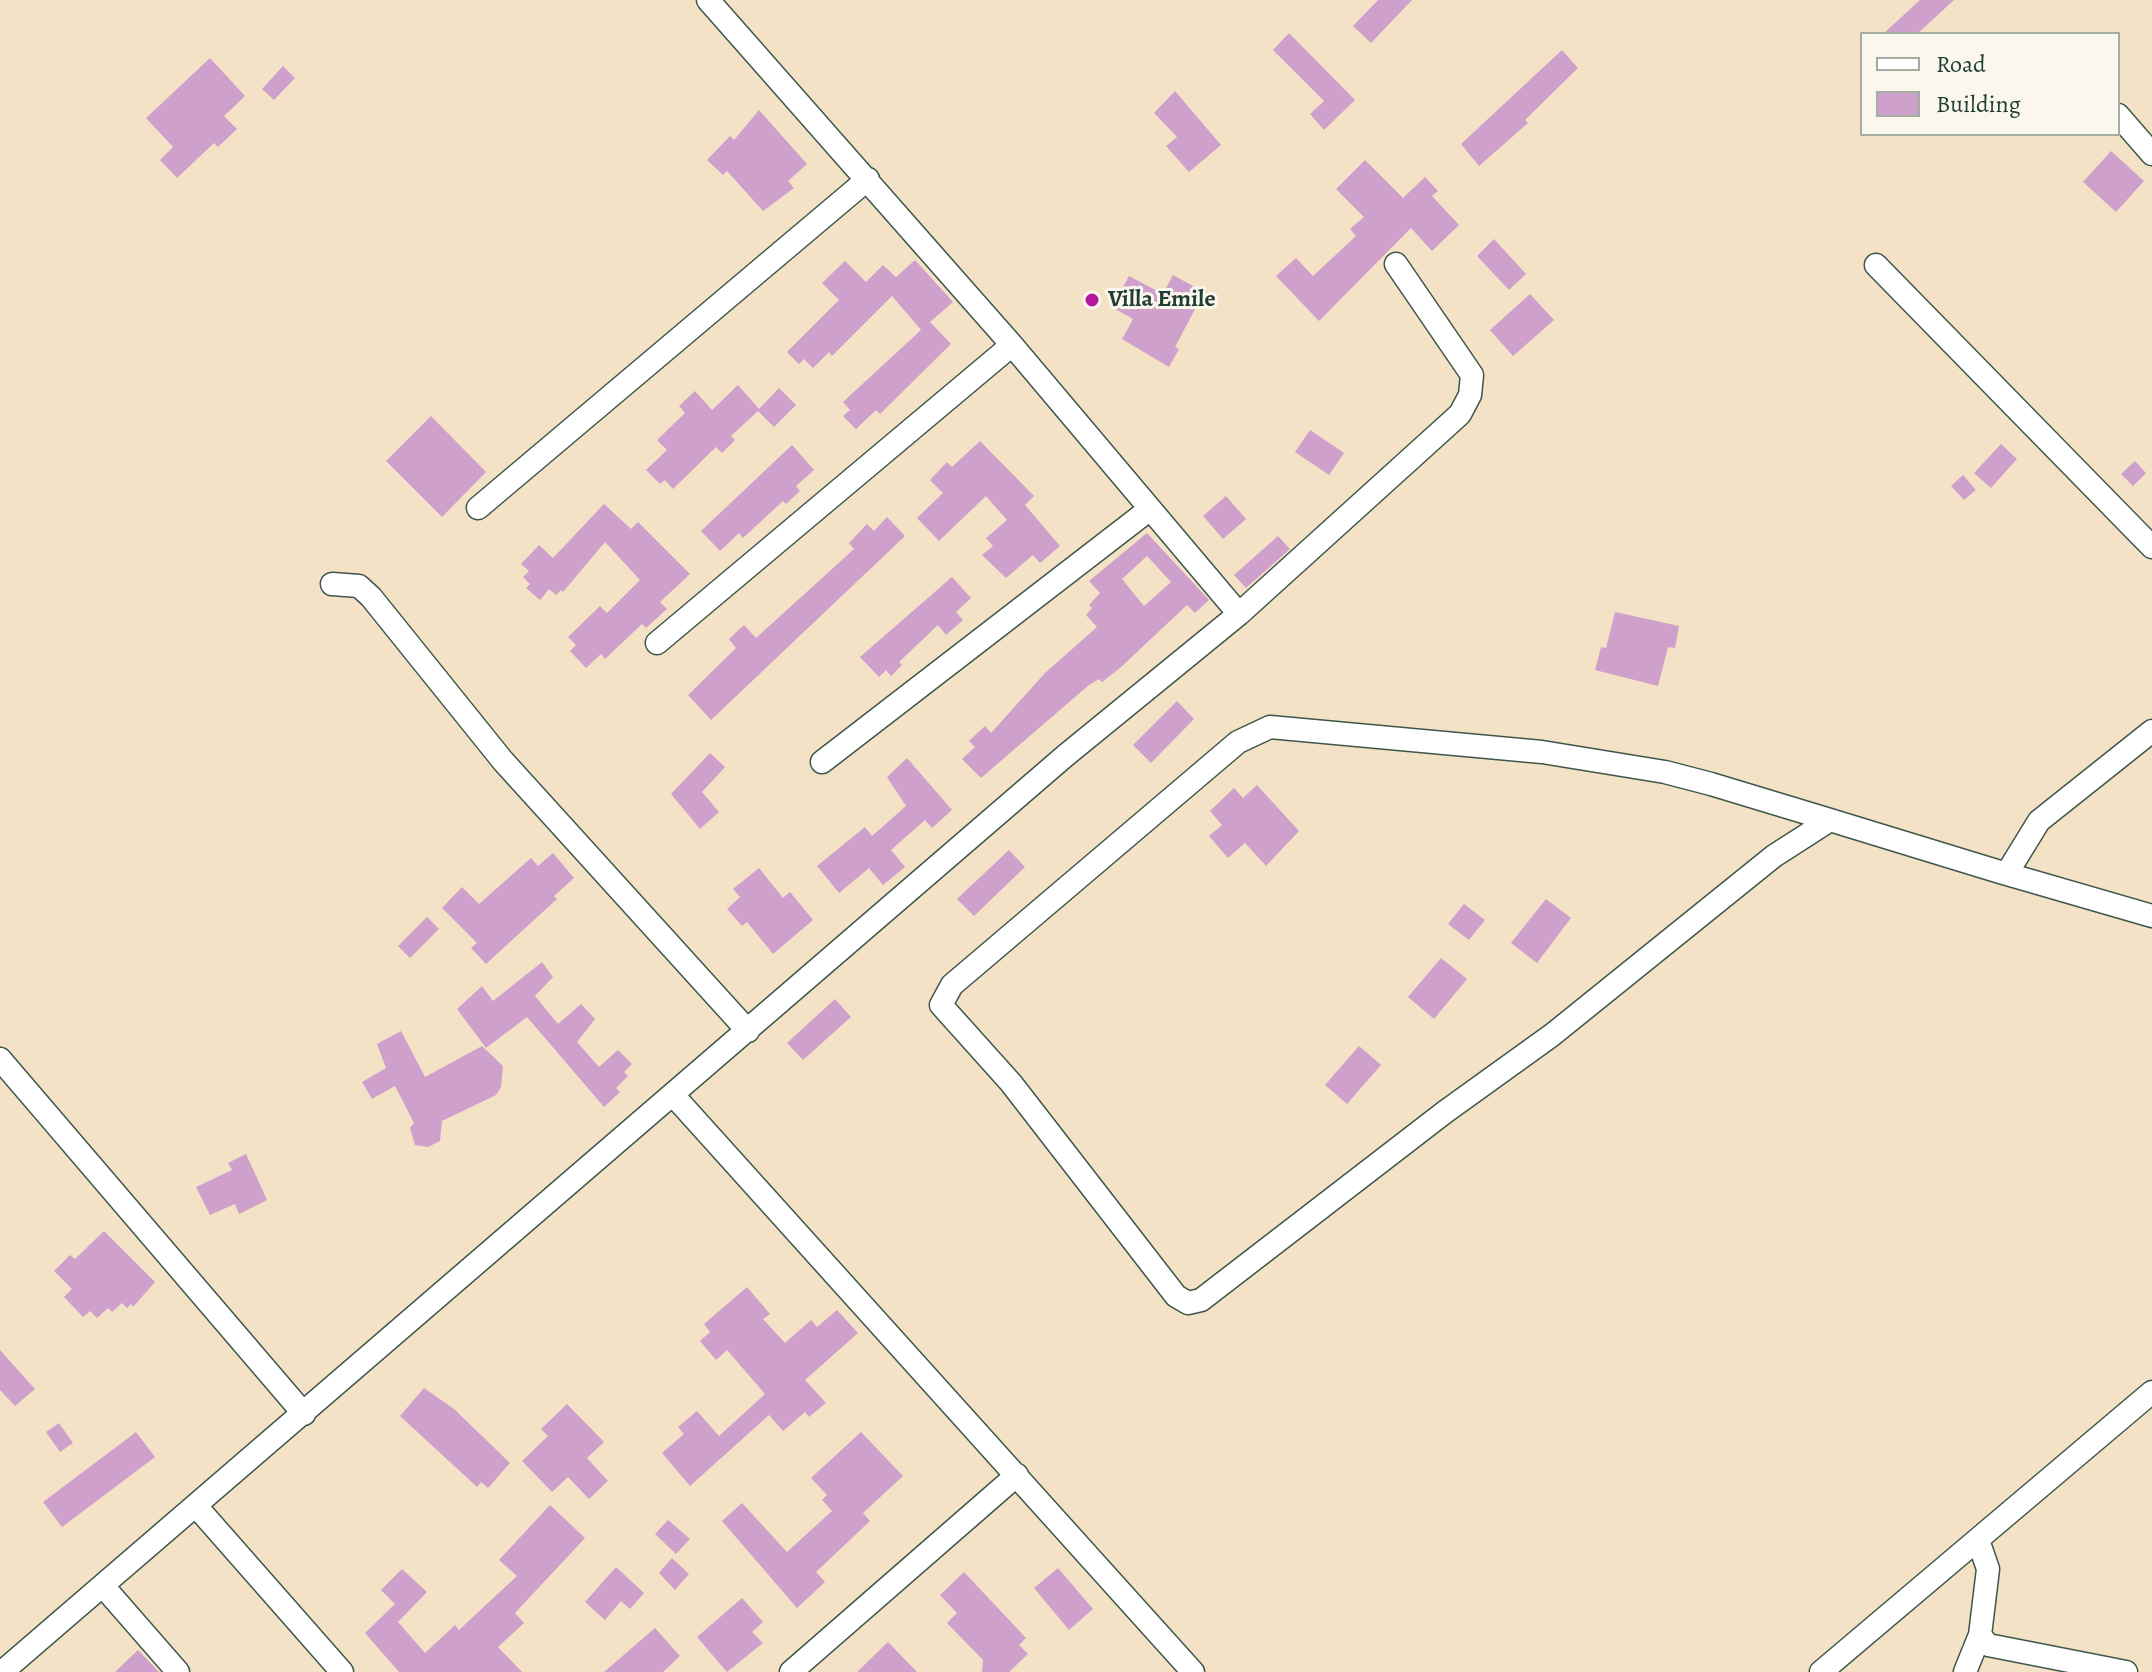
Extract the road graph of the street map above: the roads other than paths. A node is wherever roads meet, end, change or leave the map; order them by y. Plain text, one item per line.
1 (708, 0) edge
2 (2120, 117) edge
3 (2152, 154) edge
4 (868, 179) junction
5 (1396, 264) dead end
6 (1876, 265) dead end
7 (1012, 345) junction
8 (478, 508) dead end
9 (1150, 509) junction
10 (2150, 542) edge
11 (332, 584) dead end
12 (1239, 614) junction
13 (657, 643) dead end
14 (2152, 731) edge
15 (822, 762) dead end
16 (1830, 820) junction
17 (2007, 873) junction
18 (2152, 916) edge
19 (748, 1031) junction
20 (0, 1059) edge
21 (674, 1096) junction
22 (2152, 1392) edge
23 (304, 1414) junction
24 (1017, 1475) junction
25 (196, 1506) junction
26 (1978, 1540) junction
27 (103, 1586) junction
28 (1980, 1635) junction
29 (1826, 1671) edge
30 (2, 1672) edge
31 (178, 1672) edge
32 (342, 1672) edge
33 (791, 1672) edge
34 (1193, 1672) edge
35 (1965, 1672) edge
36 (2126, 1672) edge

1 - 4 street
2 - 3 street
4 - 7 street
4 - 8 street
5 - 12 street
6 - 10 street
7 - 9 street
7 - 13 street
9 - 12 street
9 - 15 street
11 - 19 street
12 - 19 street
14 - 17 street
16 - 16 street
16 - 17 street
17 - 18 street
19 - 21 street
20 - 23 street
21 - 23 street
21 - 24 street
22 - 26 street
23 - 25 street
24 - 33 street
24 - 34 street
25 - 27 street
25 - 32 street
26 - 28 street
26 - 29 street
27 - 30 street
27 - 31 street
28 - 35 street
28 - 36 street

